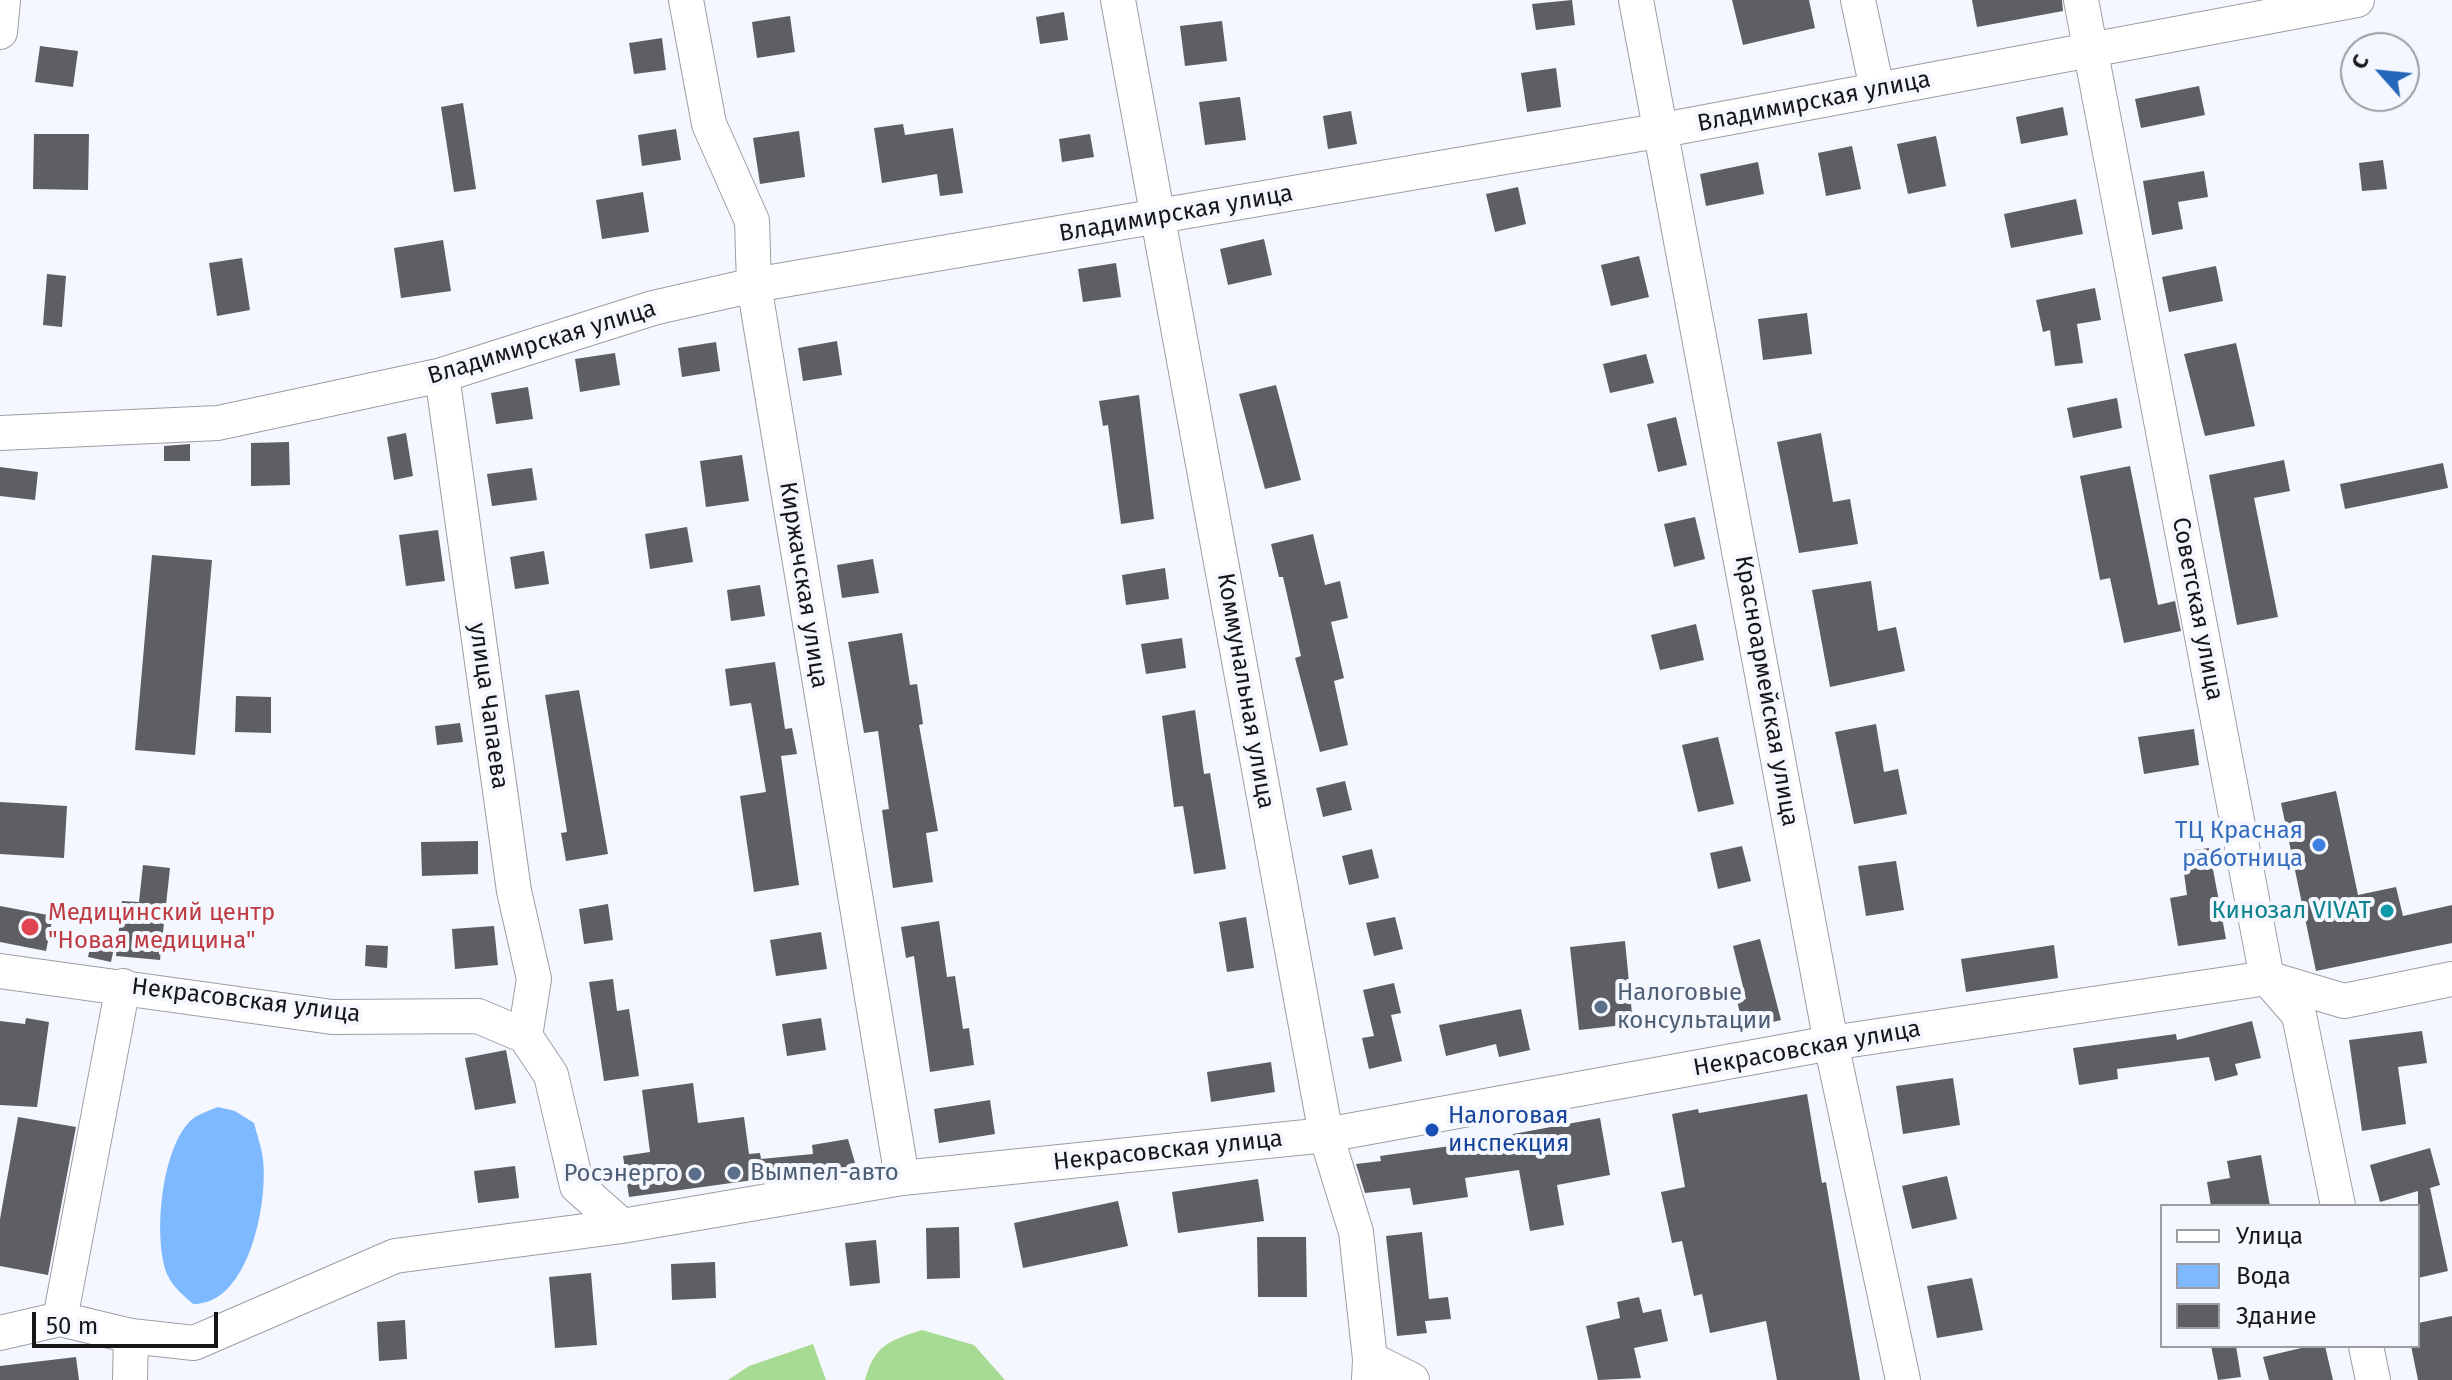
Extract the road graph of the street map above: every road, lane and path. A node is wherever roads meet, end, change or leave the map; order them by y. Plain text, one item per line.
1 (3, 0) edge
2 (686, 0) edge
3 (1118, 0) edge
4 (1636, 0) edge
5 (1858, 0) edge
6 (2081, 0) edge
7 (2357, 0) edge
8 (0, 32) edge
9 (2090, 51) junction
10 (1877, 89) junction
11 (1663, 130) junction
12 (1159, 218) junction
13 (754, 285) junction
14 (442, 375) junction
15 (0, 433) edge
16 (0, 971) edge
17 (2267, 978) junction
18 (2452, 979) edge
19 (123, 986) junction
20 (525, 1036) junction
21 (1831, 1043) junction
22 (1326, 1135) junction
23 (902, 1178) junction
24 (2338, 1204) edge
25 (622, 1226) junction
26 (60, 1319) junction
27 (0, 1333) edge
28 (131, 1336) junction
29 (2366, 1348) edge
30 (1370, 1370) edge
31 (130, 1380) edge
32 (1412, 1380) edge
33 (1903, 1380) edge
34 (2373, 1380) edge

1 - 8 street
2 - 13 street, Киржачская улица
3 - 12 street, Коммунальная улица
4 - 11 street, Красноармейская улица
5 - 10 street
6 - 9 street, Советская улица
7 - 9 street, Владимирская улица
9 - 10 street, Владимирская улица
9 - 17 street, Советская улица
10 - 11 street, Владимирская улица
11 - 12 street, Владимирская улица
11 - 21 street, Красноармейская улица
12 - 13 street, Владимирская улица
12 - 22 street, Коммунальная улица
13 - 14 street, Владимирская улица
13 - 23 street, Киржачская улица
14 - 15 street, Владимирская улица
14 - 20 street, улица Чапаева
16 - 19 street, Некрасовская улица
17 - 18 street, Некрасовская улица
17 - 21 street, Некрасовская улица
17 - 24 street
19 - 20 street, Некрасовская улица
19 - 26 street
20 - 25 street
21 - 22 street, Некрасовская улица
21 - 33 street, Красноармейская улица
22 - 23 street, Некрасовская улица
22 - 30 street, Коммунальная улица
23 - 25 street, Некрасовская улица
25 - 28 street, Некрасовская улица
26 - 27 street
26 - 28 street, Некрасовская улица
28 - 31 street
29 - 34 street
30 - 32 street

